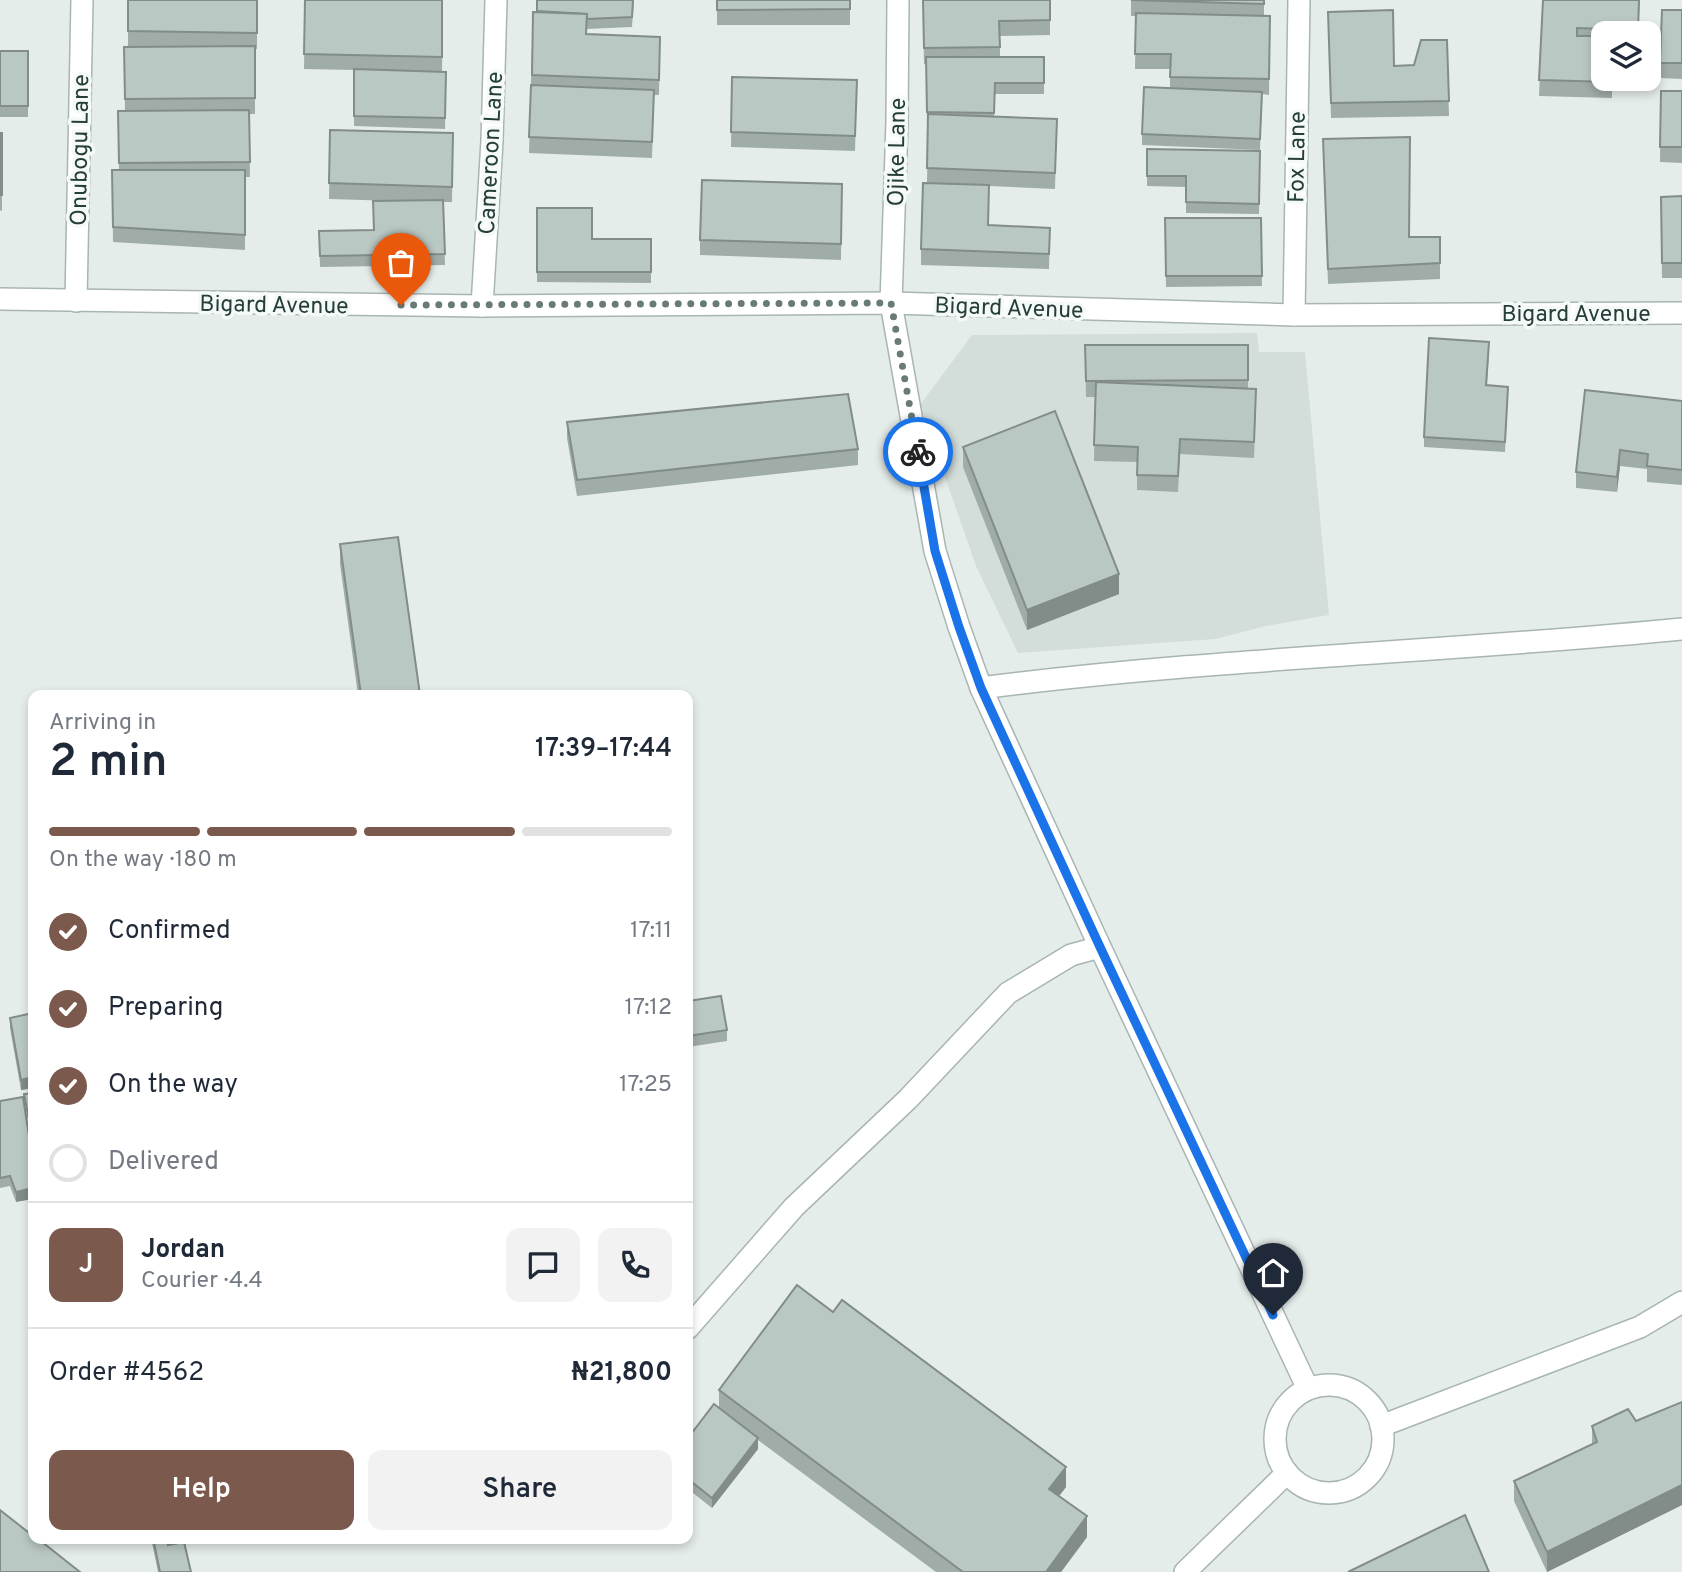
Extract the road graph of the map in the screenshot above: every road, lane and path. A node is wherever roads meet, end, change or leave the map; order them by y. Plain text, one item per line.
1 (82, 0) edge
2 (496, 0) edge
3 (898, 0) edge
4 (1298, 0) edge
5 (0, 299) edge
6 (75, 301) junction
7 (891, 303) junction
8 (482, 306) junction
9 (1682, 313) edge
10 (1294, 315) junction
11 (1682, 629) edge
12 (981, 688) junction
13 (1100, 947) junction
14 (1682, 1302) edge
15 (693, 1322) edge
16 (1308, 1389) junction
17 (1381, 1426) junction
18 (1287, 1474) junction
19 (1185, 1572) edge

1 - 6 street, Onubogu Lane
2 - 8 street, Cameroon Lane
3 - 7 street, Ojike Lane
4 - 10 street, Fox Lane
5 - 6 street, Bigard Avenue
6 - 8 street, Bigard Avenue
7 - 8 street, Bigard Avenue
7 - 10 street, Bigard Avenue
7 - 12 street, Ojike Lane
9 - 10 street, Bigard Avenue
11 - 12 street
12 - 13 street, Ojike Lane
13 - 15 street
13 - 16 street, Ojike Lane
14 - 17 street
16 - 17 street
16 - 18 street
17 - 18 street
18 - 19 street

